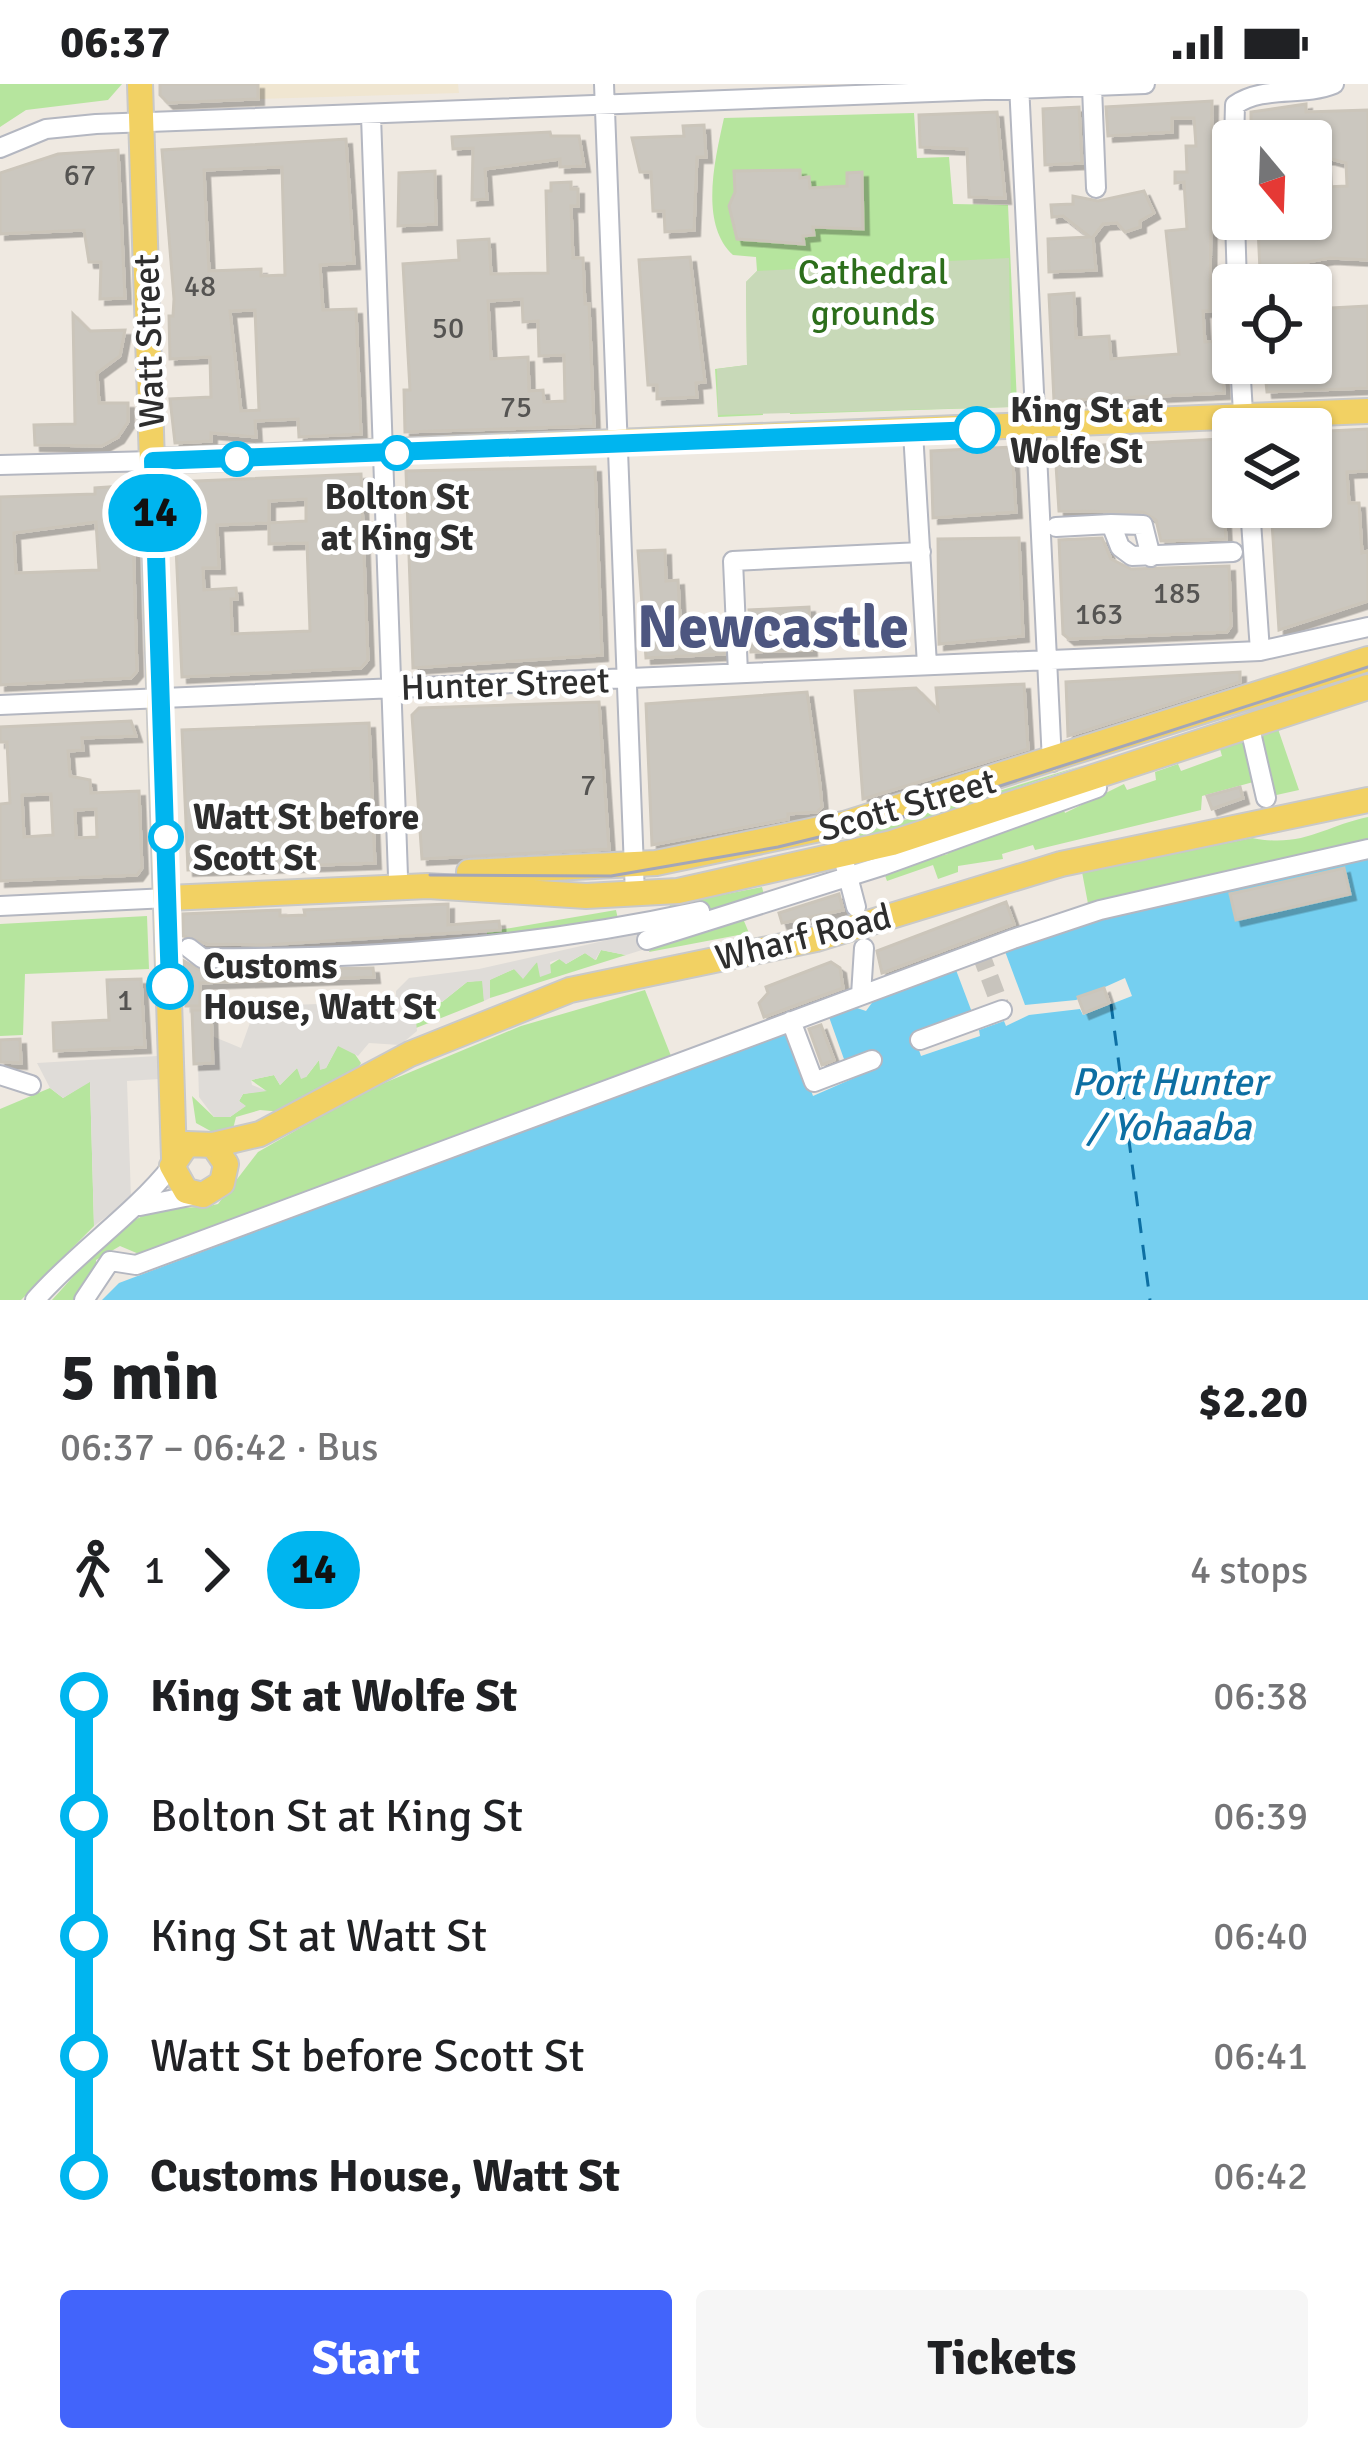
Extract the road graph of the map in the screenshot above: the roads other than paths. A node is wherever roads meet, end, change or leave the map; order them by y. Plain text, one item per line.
1 (604, 84) edge
2 (1144, 84) edge
3 (1334, 84) edge
4 (140, 86) edge
5 (1092, 86) edge
6 (1019, 87) edge
7 (604, 107) junction
8 (371, 116) junction
9 (1235, 120) edge
10 (140, 123) junction
11 (96, 124) junction
12 (0, 148) edge
13 (1096, 188) dead end
14 (1368, 411) edge
15 (1332, 414) edge
16 (1212, 424) edge
17 (1033, 428) junction
18 (913, 432) junction
19 (614, 445) junction
20 (384, 453) junction
21 (153, 461) junction
22 (0, 466) edge
23 (1111, 524) junction
24 (1056, 527) dead end
25 (1251, 528) edge
26 (920, 552) junction
27 (1233, 552) dead end
28 (1151, 557) junction
29 (1368, 627) edge
30 (1260, 651) junction
31 (1368, 658) edge
32 (1048, 660) junction
33 (927, 665) junction
34 (738, 673) junction
35 (626, 678) junction
36 (392, 687) junction
37 (1368, 687) edge
38 (160, 697) junction
39 (0, 705) edge
40 (1276, 724) dead end
41 (1251, 730) junction
42 (1052, 762) junction
43 (1266, 798) dead end
44 (1368, 800) edge
45 (1368, 849) edge
46 (634, 865) junction
47 (846, 870) junction
48 (398, 877) junction
49 (167, 893) junction
50 (0, 896) edge
51 (635, 896) junction
52 (0, 906) edge
53 (856, 908) dead end
54 (717, 917) junction
55 (647, 940) dead end
56 (189, 948) dead end
57 (864, 948) dead end
58 (861, 995) junction
59 (1002, 1010) dead end
60 (791, 1021) junction
61 (920, 1040) dead end
62 (872, 1060) dead end
63 (0, 1075) edge
64 (31, 1085) dead end
65 (174, 1101) junction
66 (260, 1134) junction
67 (209, 1144) junction
68 (173, 1162) junction
69 (225, 1176) junction
70 (195, 1195) junction
71 (140, 1206) junction
72 (35, 1300) edge
73 (84, 1300) edge

1 - 7 street
2 - 5 street
3 - 9 street
4 - 10 main road, Watt Street
4 - 11 street
5 - 6 street
5 - 13 street
6 - 7 street
6 - 17 street
7 - 8 street
7 - 19 street
8 - 10 street
8 - 20 street
10 - 11 street
10 - 21 main road, Watt Street
11 - 12 street
14 - 15 main road
16 - 17 main road
17 - 18 main road
17 - 32 street
18 - 19 main road
18 - 26 street
19 - 20 main road
19 - 35 street
20 - 21 main road
20 - 36 street
21 - 22 street
21 - 38 main road, Watt Street
23 - 24 street
23 - 28 street
23 - 28 street
25 - 30 street
26 - 33 street
26 - 34 street
27 - 28 street
29 - 30 street, Hunter Street
30 - 32 street, Hunter Street
31 - 42 main road, Scott Street
32 - 33 street, Hunter Street
32 - 42 street
33 - 34 street, Hunter Street
34 - 35 street, Hunter Street
35 - 36 street, Hunter Street
35 - 46 street
36 - 38 street, Hunter Street
36 - 48 street
37 - 51 main road, Scott Street
38 - 39 street, Hunter Street
38 - 49 main road, Watt Street
40 - 41 street
41 - 43 street
41 - 47 street
42 - 46 main road, Scott Street
44 - 66 main road, Wharf Road
45 - 58 street
46 - 48 main road, Scott Street
46 - 51 street
47 - 53 street
47 - 54 street
48 - 49 main road, Scott Street
49 - 50 street
49 - 51 main road, Scott Street
49 - 52 street
49 - 65 main road, Watt Street
54 - 55 street
54 - 56 street
57 - 58 street
58 - 60 street
59 - 61 street
60 - 62 street
60 - 73 street
63 - 64 street
65 - 67 main road
65 - 68 main road, Watt Street
66 - 67 main road, Wharf Road
66 - 69 main road, Wharf Road
67 - 68 main road
67 - 69 main road
68 - 70 main road
68 - 71 street
69 - 70 main road
70 - 71 street
71 - 72 street

